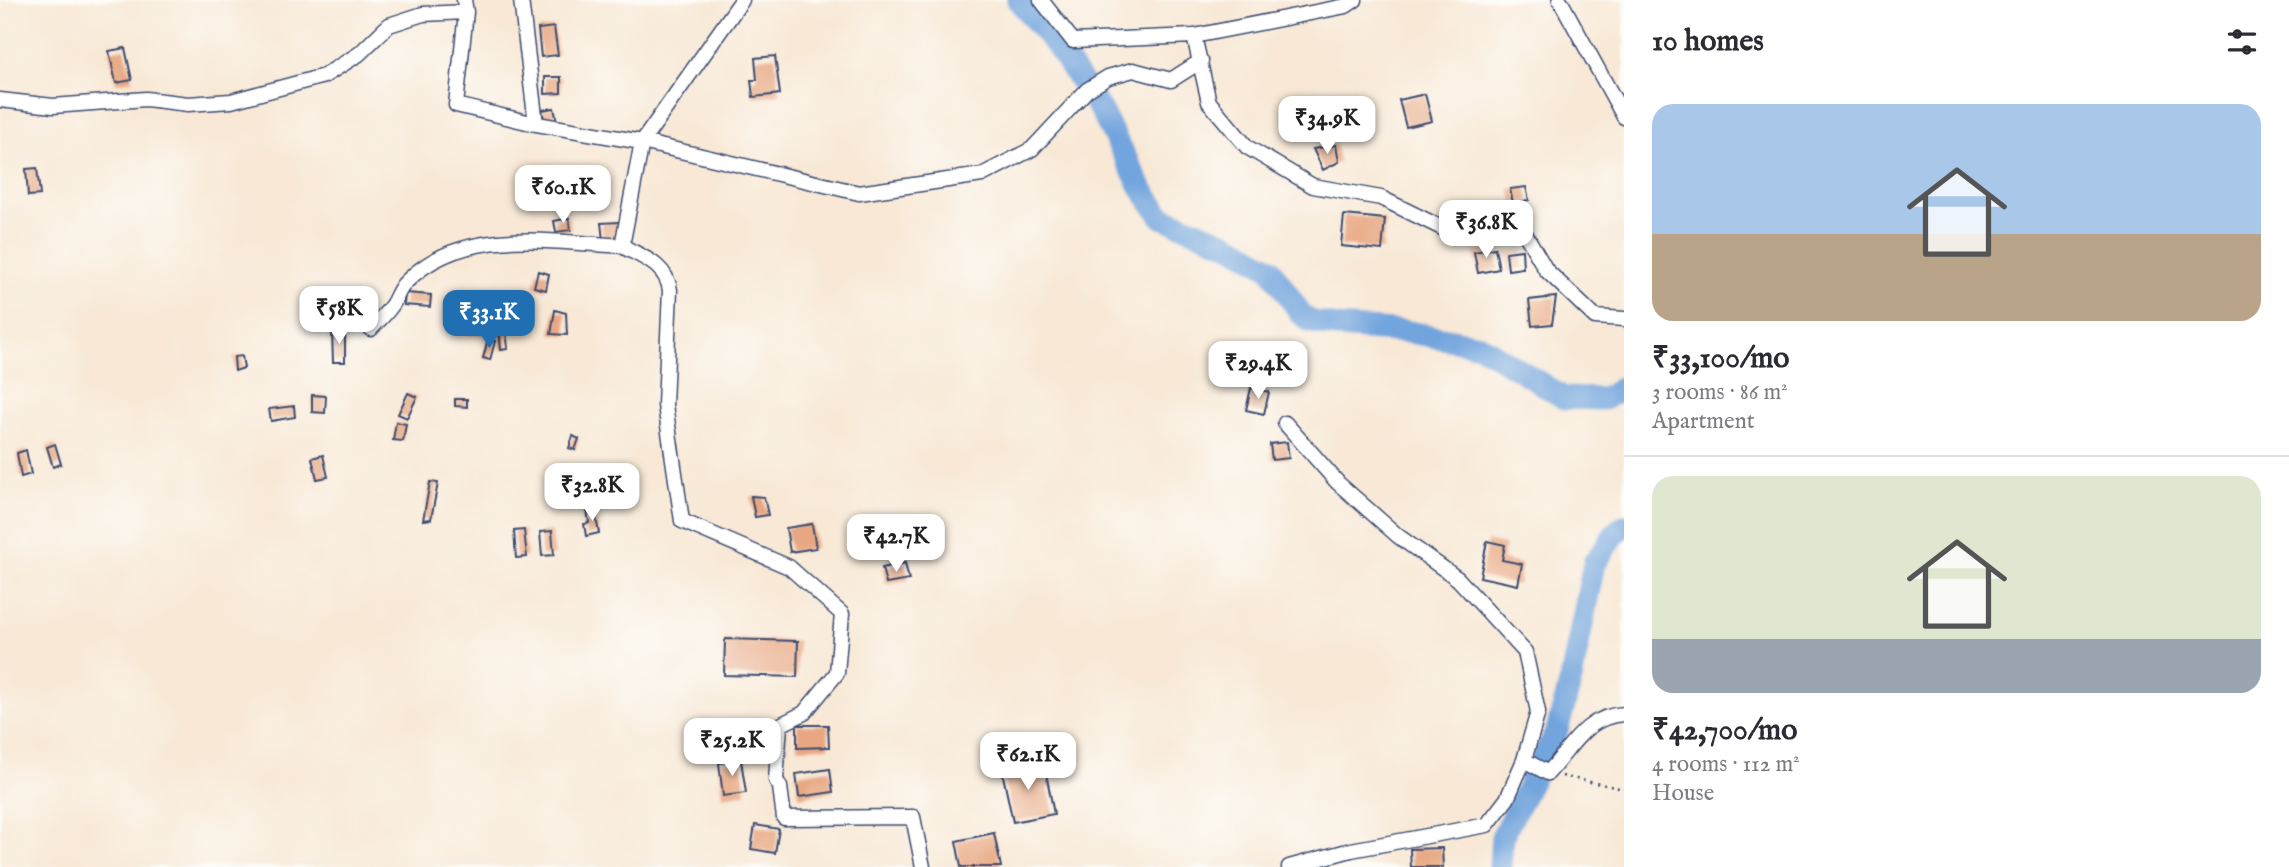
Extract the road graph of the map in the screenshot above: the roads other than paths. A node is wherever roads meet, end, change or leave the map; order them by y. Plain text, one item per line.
1 (521, 0) edge
2 (742, 0) edge
3 (1041, 0) edge
4 (1354, 0) edge
5 (1560, 0) edge
6 (465, 6) edge
7 (1194, 36) junction
8 (1201, 61) junction
9 (0, 100) edge
10 (1624, 117) edge
11 (536, 124) junction
12 (642, 142) junction
13 (622, 246) junction
14 (1624, 319) edge
15 (371, 329) dead end
16 (1285, 423) dead end
17 (1624, 714) edge
18 (1524, 760) junction
19 (923, 867) edge
20 (1289, 867) edge

1 - 11 street
2 - 12 street
3 - 7 street
4 - 7 street
5 - 10 street
6 - 9 street
6 - 11 street
7 - 8 street
8 - 12 street
8 - 14 street
11 - 12 street
12 - 13 street
13 - 15 street
13 - 19 street
16 - 18 street
17 - 18 street
18 - 20 street

